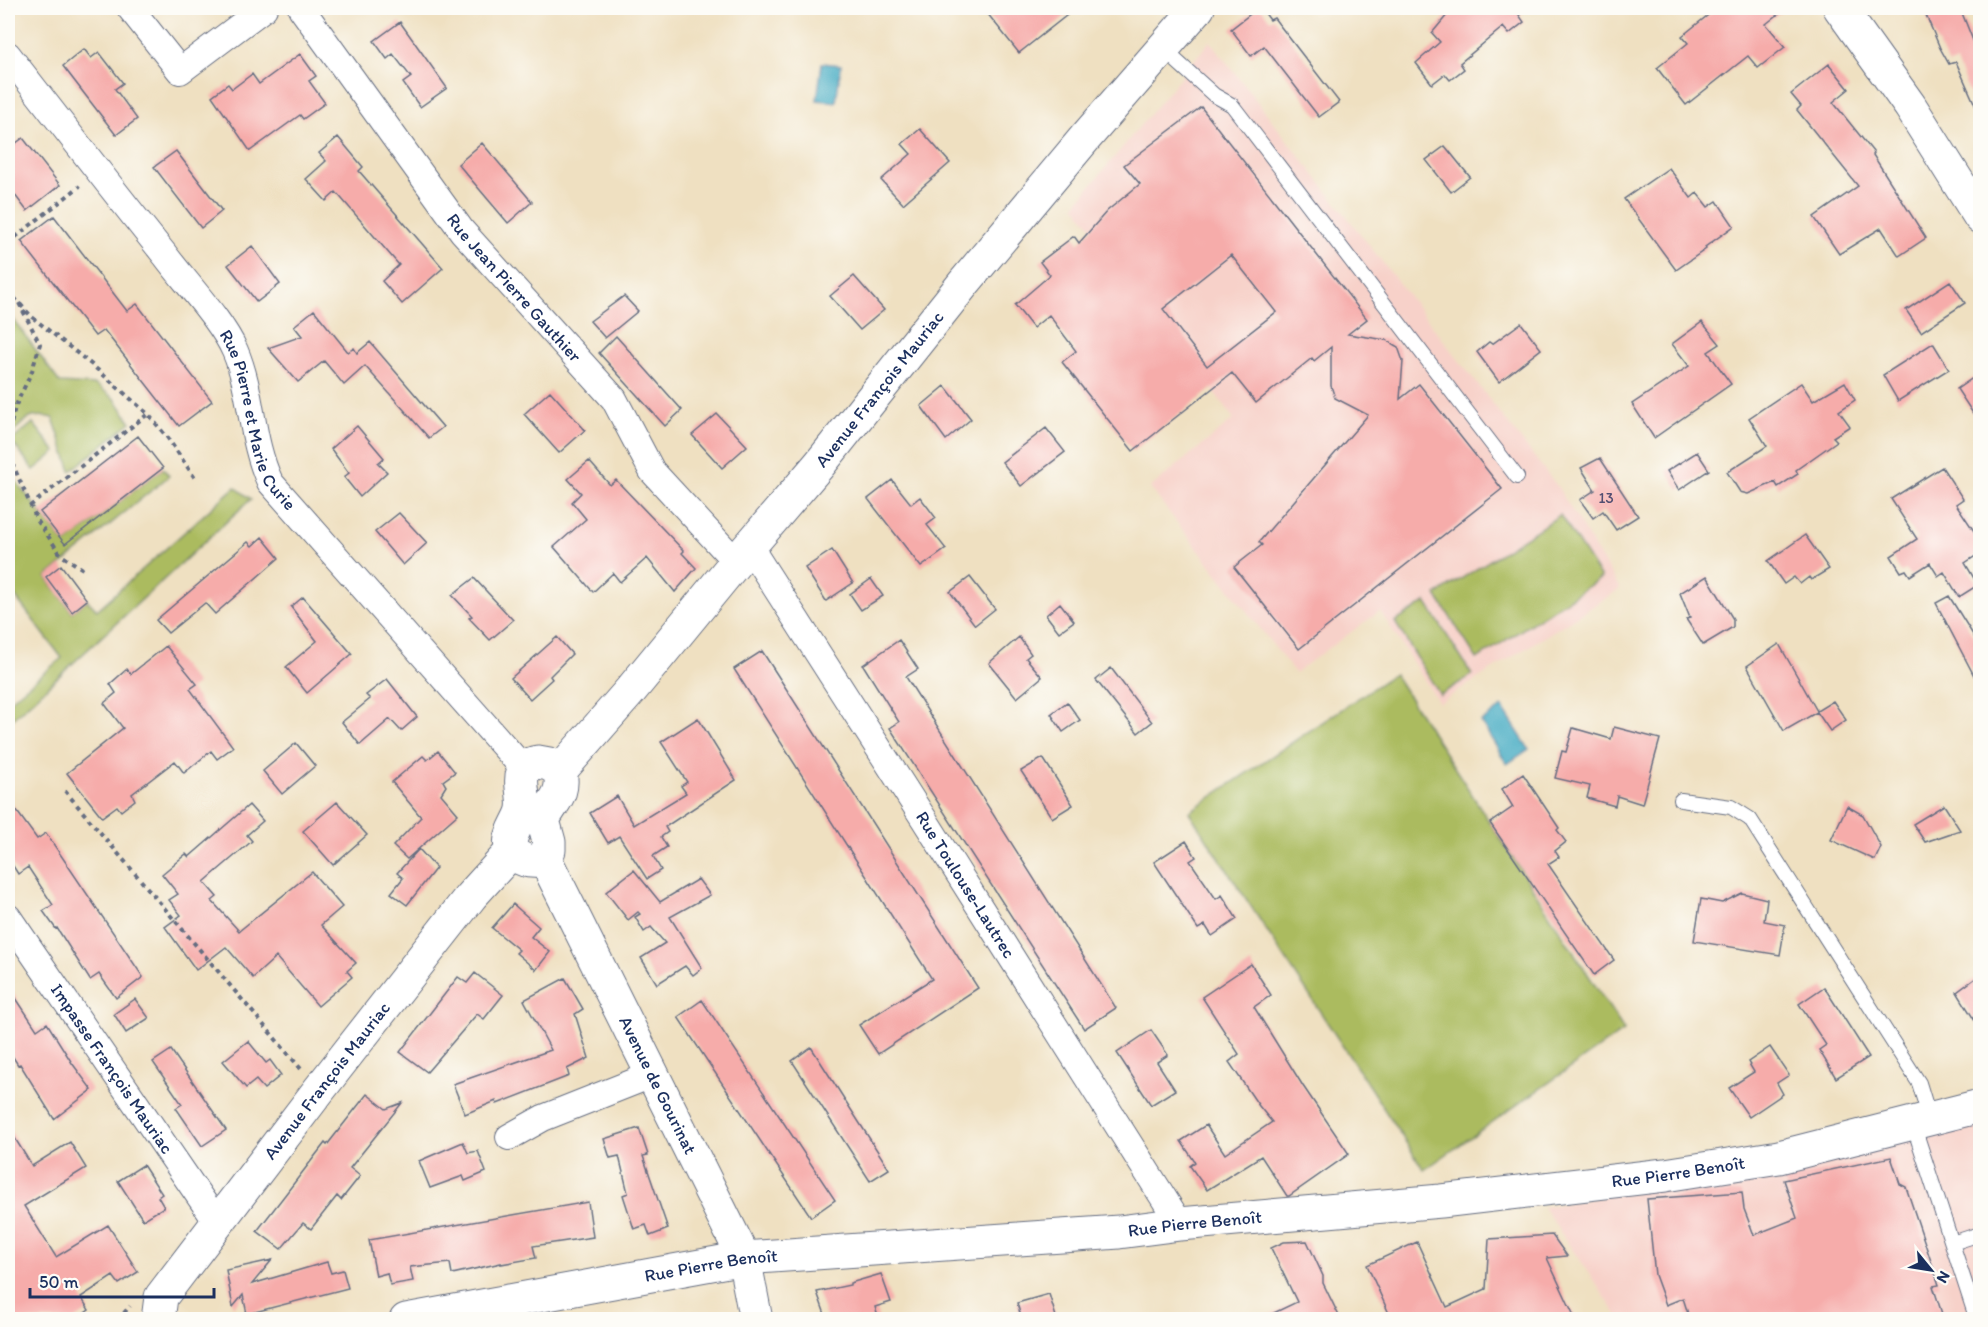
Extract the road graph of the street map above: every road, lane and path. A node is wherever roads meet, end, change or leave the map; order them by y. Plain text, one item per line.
1 (130, 8) edge
2 (264, 8) edge
3 (301, 8) edge
4 (1200, 8) edge
5 (1840, 8) edge
6 (1167, 53) junction
7 (8, 55) edge
8 (1117, 122) dead end
9 (87, 180) dead end
10 (1980, 217) edge
11 (1025, 231) dead end
12 (8, 243) edge
13 (964, 283) junction
14 (8, 291) edge
15 (19, 303) junction
16 (148, 414) junction
17 (1516, 477) dead end
18 (197, 481) dead end
19 (30, 506) junction
20 (742, 554) junction
21 (86, 571) dead end
22 (524, 769) junction
23 (560, 771) junction
24 (65, 791) dead end
25 (1681, 800) dead end
26 (512, 851) junction
27 (544, 857) junction
28 (8, 917) edge
29 (654, 1074) junction
30 (319, 1090) junction
31 (1980, 1106) edge
32 (1922, 1122) junction
33 (509, 1137) dead end
34 (217, 1222) junction
35 (1180, 1224) junction
36 (1980, 1234) edge
37 (1952, 1243) junction
38 (744, 1258) junction
39 (158, 1320) edge
40 (406, 1320) edge
41 (756, 1320) edge
42 (1977, 1320) edge

1 - 2 street
3 - 20 street, Rue Jean Pierre Gauthier
4 - 6 street, Avenue François Mauriac
5 - 10 street
6 - 8 lane
6 - 13 street, Avenue François Mauriac
6 - 17 lane
7 - 22 street, Rue Pierre et Marie Curie
9 - 12 path
11 - 13 lane
13 - 20 street, Avenue François Mauriac
14 - 15 path
15 - 16 path
15 - 19 path
16 - 18 path
16 - 19 path
19 - 21 path
20 - 23 street, Avenue François Mauriac
20 - 35 street, Rue Toulouse-Lautrec
22 - 23 street
22 - 26 street
23 - 27 street
24 - 30 path
25 - 32 lane
26 - 27 street
26 - 30 street, Avenue François Mauriac
27 - 29 street, Avenue de Gourinat
28 - 34 street, Impasse François Mauriac
29 - 33 street
29 - 38 street, Avenue de Gourinat
30 - 34 street, Avenue François Mauriac
31 - 32 street, Rue Pierre Benoît
32 - 35 street, Rue Pierre Benoît
32 - 37 lane
34 - 39 street, Avenue François Mauriac
35 - 38 street, Rue Pierre Benoît
36 - 37 lane
37 - 42 lane
38 - 40 street, Rue Pierre Benoît
38 - 41 street, Avenue de Gourinat

